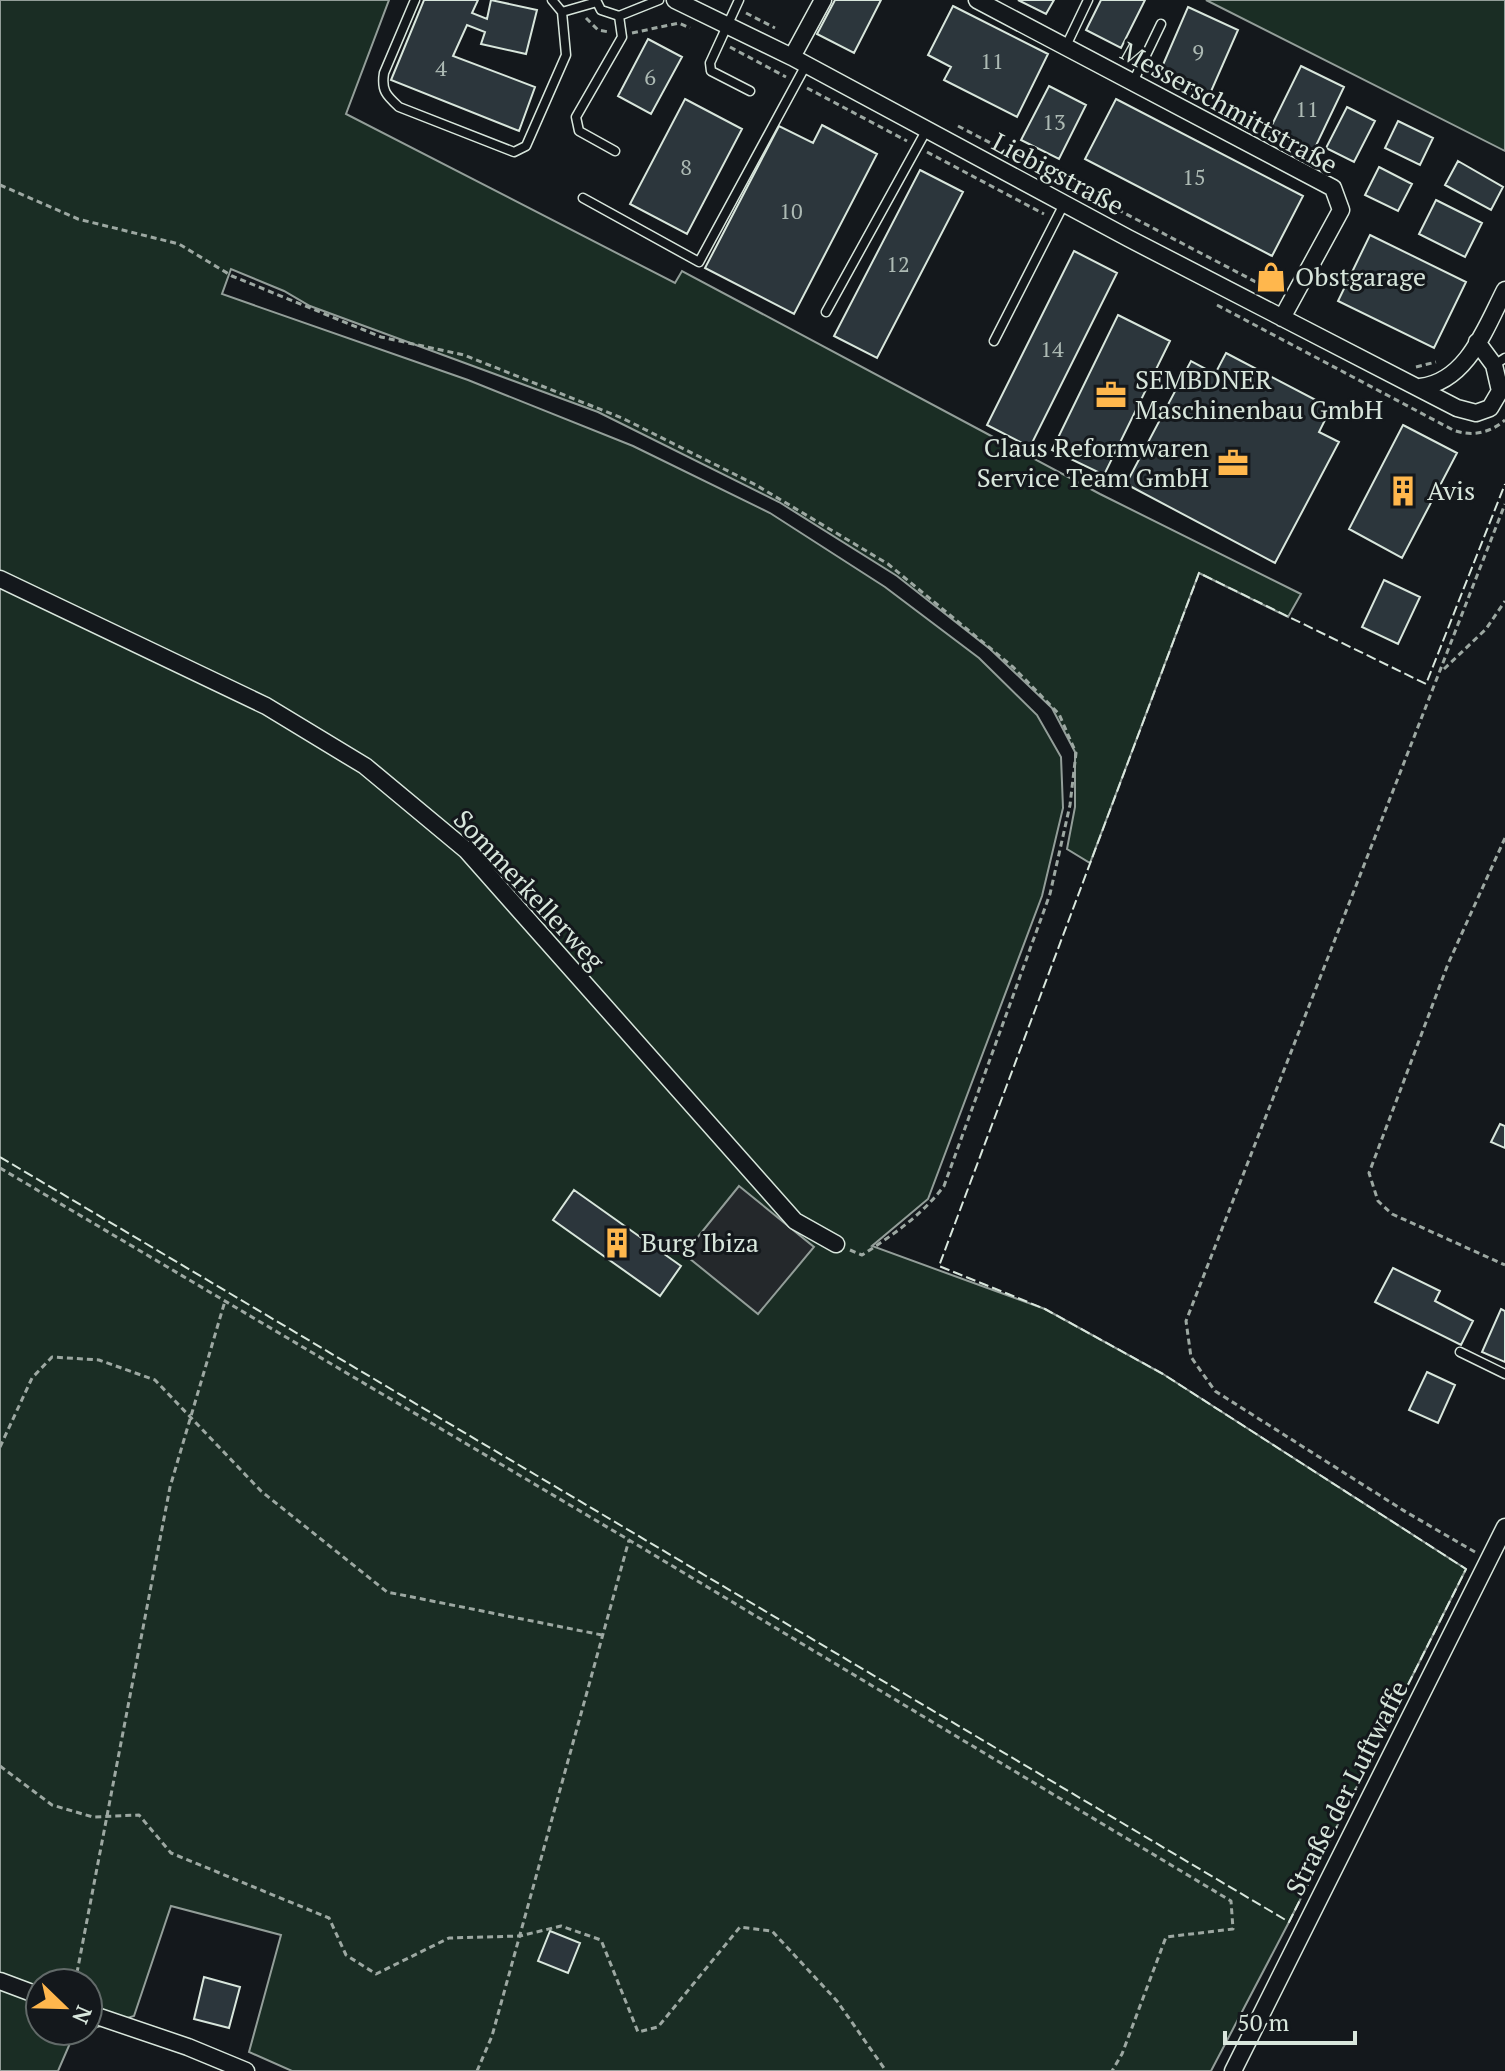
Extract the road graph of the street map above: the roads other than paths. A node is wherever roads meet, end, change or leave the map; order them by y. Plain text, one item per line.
1 (415, 0) edge
2 (552, 0) edge
3 (659, 0) edge
4 (675, 0) edge
5 (823, 0) edge
6 (977, 0) edge
7 (1088, 0) edge
8 (596, 1) edge
9 (737, 4) edge
10 (562, 12) junction
11 (619, 16) junction
12 (727, 24) junction
13 (1161, 24) dead end
14 (1066, 46) junction
15 (799, 61) junction
16 (1133, 82) junction
17 (750, 91) dead end
18 (926, 131) junction
19 (615, 151) dead end
20 (583, 198) dead end
21 (1064, 204) junction
22 (1505, 290) edge
23 (826, 312) dead end
24 (1282, 318) junction
25 (994, 341) dead end
26 (1477, 342) junction
27 (1500, 361) edge
28 (1420, 387) junction
29 (0, 579) edge
30 (836, 1244) road end
31 (1460, 1352) dead end
32 (1505, 1374) edge
33 (1505, 1527) edge
34 (0, 1981) edge
35 (24, 1990) edge
36 (104, 2018) edge
37 (246, 2071) edge
38 (1233, 2071) edge

1 - 10 lane
2 - 10 lane
3 - 11 lane
4 - 12 street, Liebigstraße
5 - 15 street
6 - 14 street, Messerschmittstraße
7 - 14 lane
8 - 10 lane
8 - 11 lane
9 - 12 lane
11 - 19 lane
12 - 15 street, Liebigstraße
12 - 17 lane
13 - 16 lane
14 - 16 street, Messerschmittstraße
15 - 18 street, Liebigstraße
15 - 20 lane
16 - 24 street, Messerschmittstraße
18 - 21 street, Liebigstraße
18 - 23 lane
21 - 24 street, Liebigstraße
21 - 25 lane
22 - 26 street
24 - 28 street, Liebigstraße
26 - 27 street
26 - 28 street
27 - 28 street, Liebigstraße
29 - 30 street, Sommerkellerweg
31 - 32 lane
33 - 38 street, Straße der Luftwaffe
34 - 35 street
36 - 37 street

